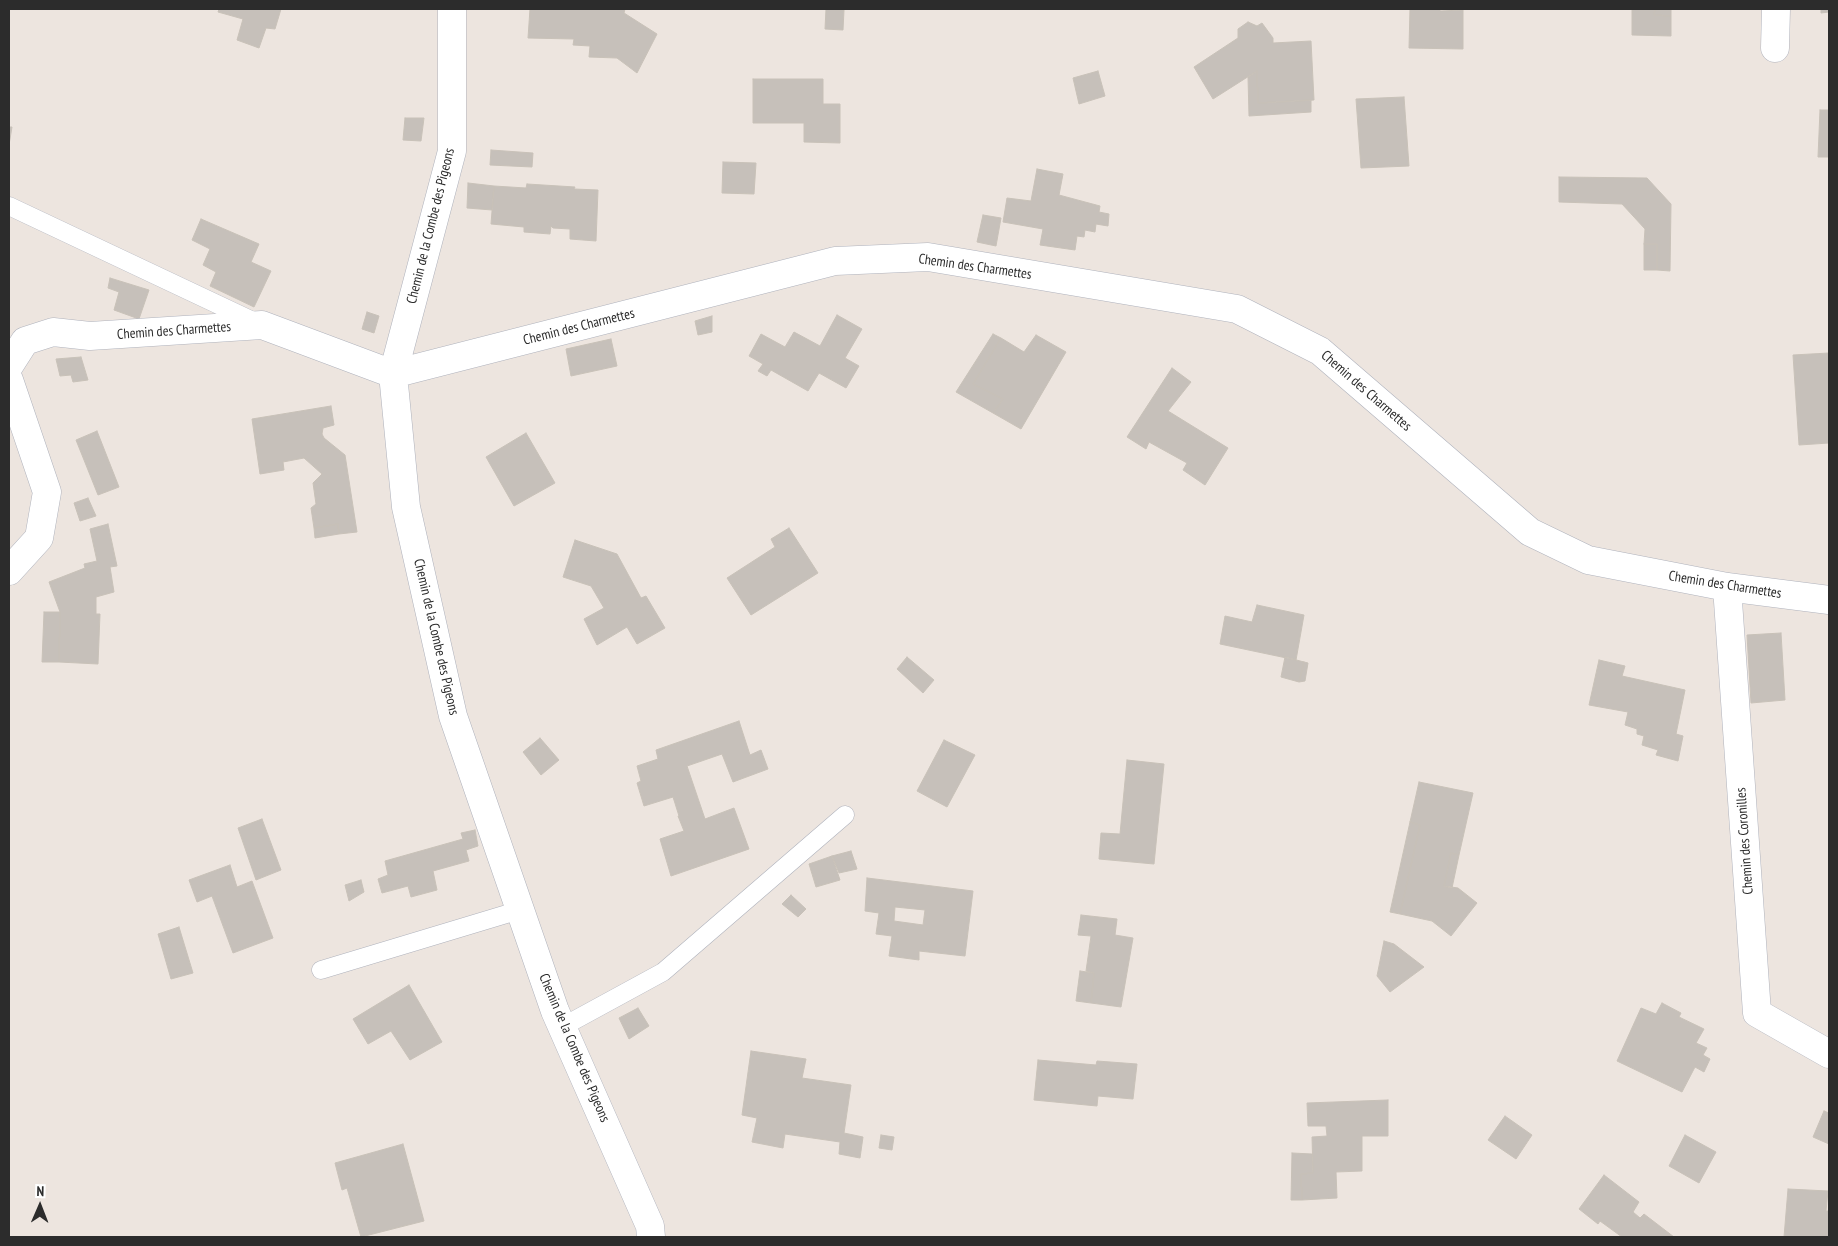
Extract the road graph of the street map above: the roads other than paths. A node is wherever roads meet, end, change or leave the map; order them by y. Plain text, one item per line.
1 (452, 9) edge
2 (1776, 9) edge
3 (1775, 48) dead end
4 (9, 206) edge
5 (262, 325) junction
6 (9, 366) edge
7 (393, 374) junction
8 (9, 380) edge
9 (9, 571) edge
10 (1728, 587) junction
11 (1829, 600) edge
12 (845, 815) dead end
13 (520, 910) junction
14 (321, 970) dead end
15 (562, 1027) junction
16 (1829, 1054) edge
17 (651, 1237) edge

1 - 7 street, Chemin de la Combe des Pigeons
2 - 3 street
4 - 5 lane
5 - 6 street, Chemin des Charmettes
5 - 7 street, Chemin des Charmettes
7 - 10 street, Chemin des Charmettes
7 - 13 street, Chemin de la Combe des Pigeons
8 - 9 street
10 - 11 street, Chemin des Charmettes
10 - 16 street, Chemin des Coronilles
12 - 15 lane
13 - 14 lane
13 - 15 street, Chemin de la Combe des Pigeons
15 - 17 street, Chemin de la Combe des Pigeons

